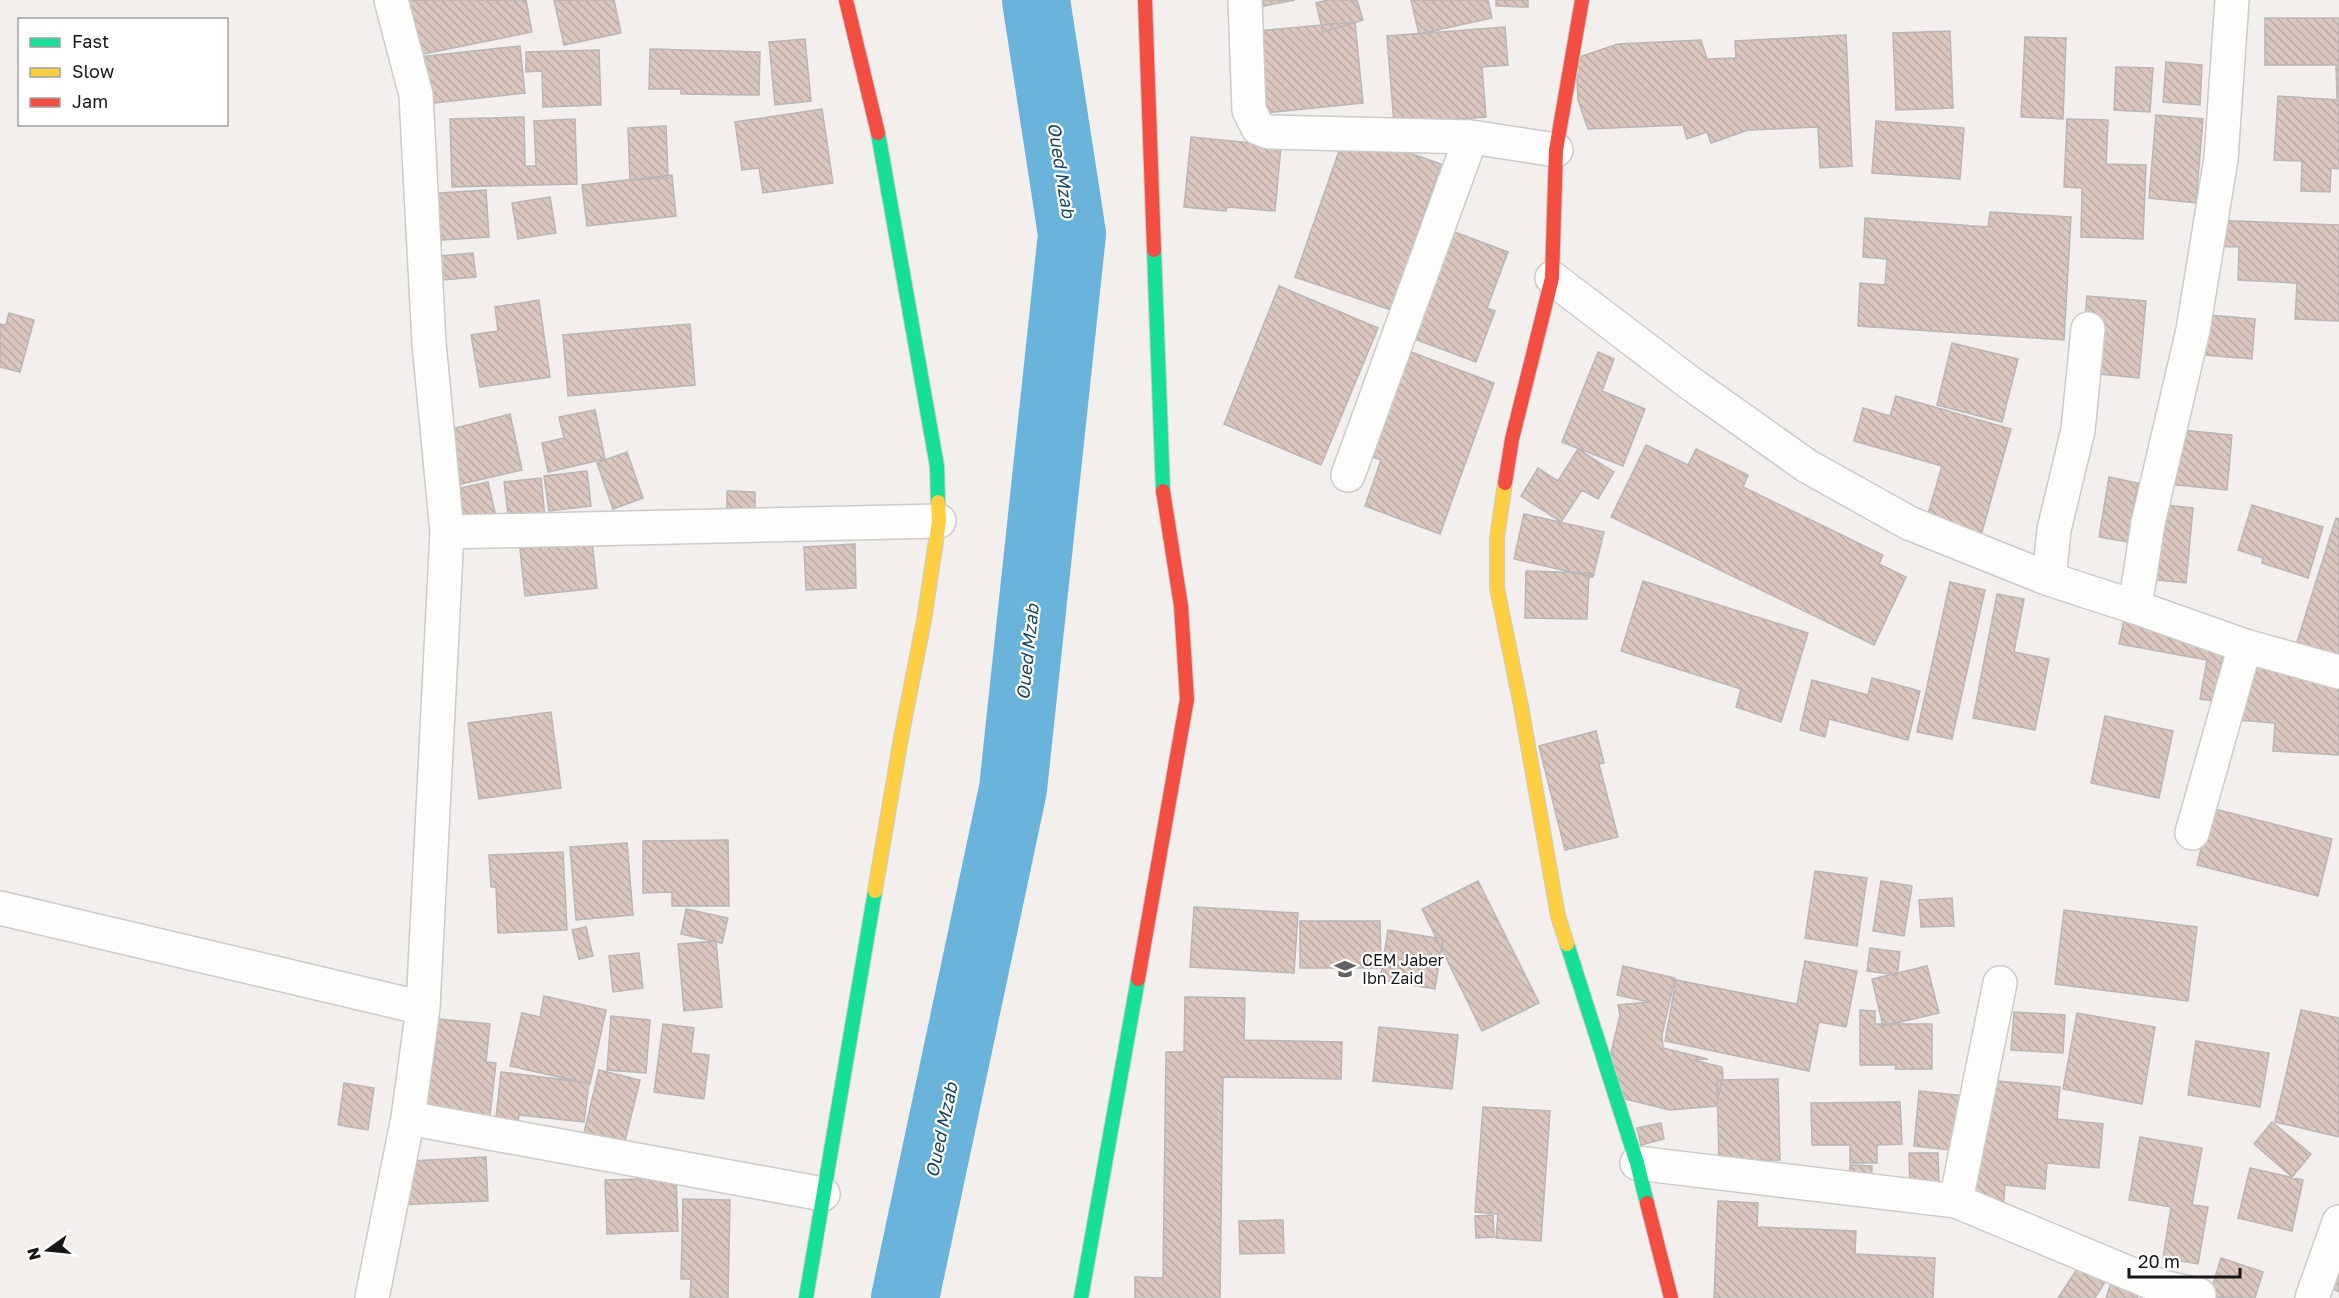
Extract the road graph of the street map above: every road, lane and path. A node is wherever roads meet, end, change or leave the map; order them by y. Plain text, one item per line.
1 (391, 0) edge
2 (846, 0) edge
3 (1145, 0) edge
4 (1245, 0) edge
5 (1582, 0) edge
6 (2232, 0) edge
7 (1471, 137) junction
8 (1556, 150) junction
9 (1552, 278) junction
10 (2088, 329) dead end
11 (1348, 475) dead end
12 (939, 521) junction
13 (447, 532) junction
14 (2049, 579) junction
15 (2135, 606) junction
16 (2245, 646) junction
17 (2339, 672) edge
18 (2192, 833) dead end
19 (0, 908) edge
20 (2000, 983) dead end
21 (423, 1008) junction
22 (408, 1118) junction
23 (1637, 1163) junction
24 (823, 1194) junction
25 (1956, 1201) junction
26 (2339, 1222) edge
27 (2159, 1292) edge
28 (2199, 1295) dead end
29 (372, 1298) edge
30 (806, 1298) edge
31 (1081, 1298) edge
32 (1671, 1298) edge
33 (2312, 1298) edge

1 - 13 street
2 - 12 street
3 - 31 street
4 - 7 street
5 - 8 street
6 - 15 street
7 - 8 street
7 - 11 street
8 - 9 street
9 - 14 street
9 - 23 street
10 - 14 street
12 - 13 street
12 - 24 street
13 - 21 street
14 - 15 street
15 - 16 street
16 - 17 street
16 - 18 street
19 - 21 street
20 - 25 street
21 - 22 street
22 - 24 street
22 - 29 street
23 - 25 street
23 - 32 street
24 - 30 street
25 - 27 street
26 - 33 street
27 - 28 street

